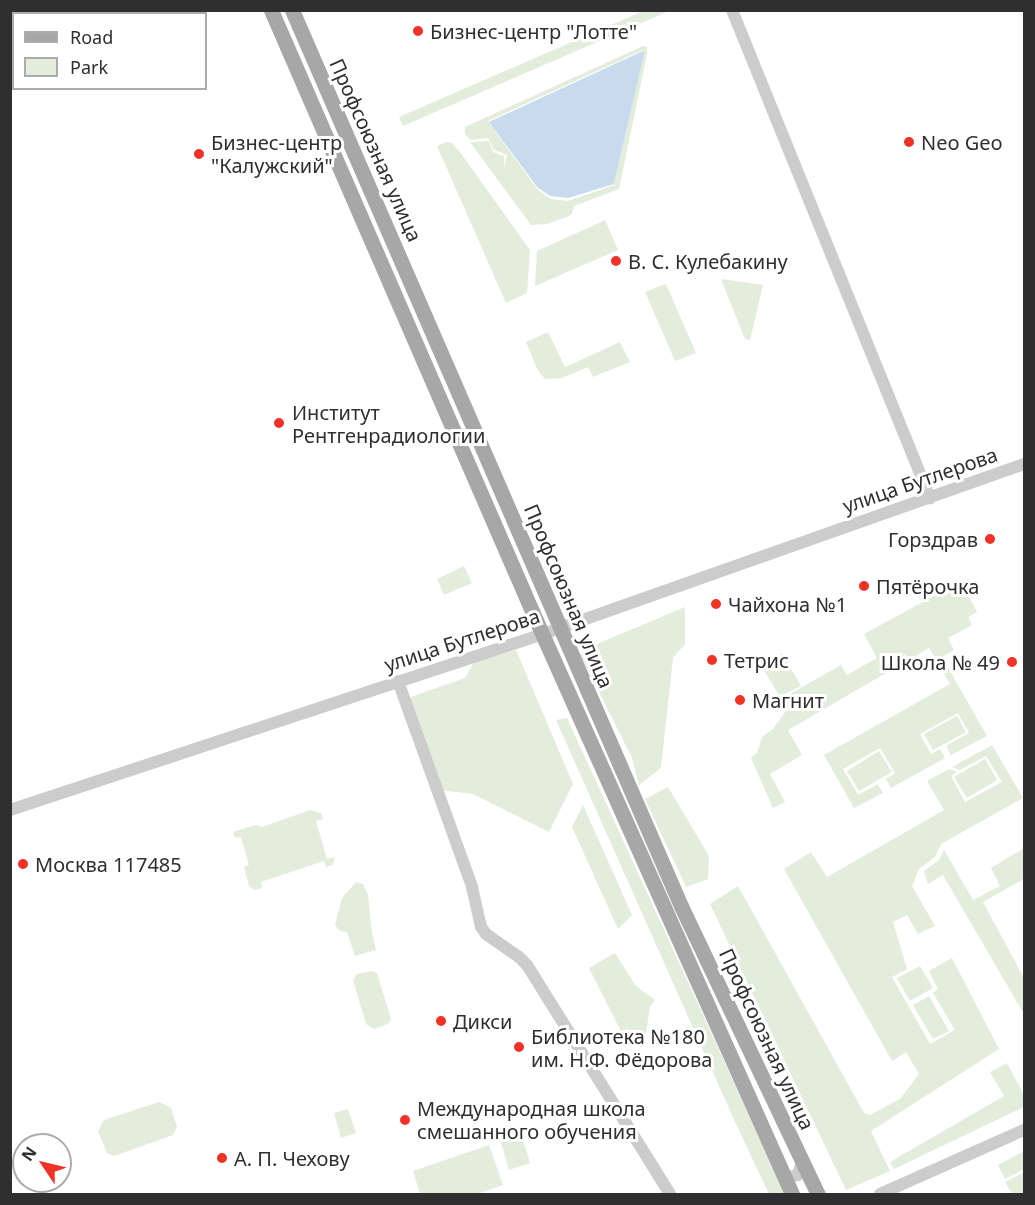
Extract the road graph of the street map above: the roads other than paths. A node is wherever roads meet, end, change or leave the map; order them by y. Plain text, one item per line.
1 (271, 10) edge
2 (292, 10) edge
3 (732, 10) edge
4 (1024, 464) edge
5 (930, 498) junction
6 (559, 628) junction
7 (543, 634) junction
8 (398, 681) junction
9 (10, 810) edge
10 (1024, 1130) edge
11 (802, 1161) junction
12 (781, 1172) junction
13 (670, 1194) edge
14 (792, 1194) edge
15 (818, 1194) edge
16 (880, 1194) edge

1 - 7 main road, Профсоюзная улица
2 - 6 main road, Профсоюзная улица
3 - 5 street
4 - 5 street, улица Бутлерова
5 - 6 street, улица Бутлерова
6 - 7 street, улица Бутлерова
6 - 11 main road, Профсоюзная улица
7 - 8 street, улица Бутлерова
7 - 12 main road, Профсоюзная улица
8 - 9 street, улица Бутлерова
8 - 13 street
10 - 16 street
11 - 12 street
11 - 15 main road, Профсоюзная улица
12 - 14 main road, Профсоюзная улица

